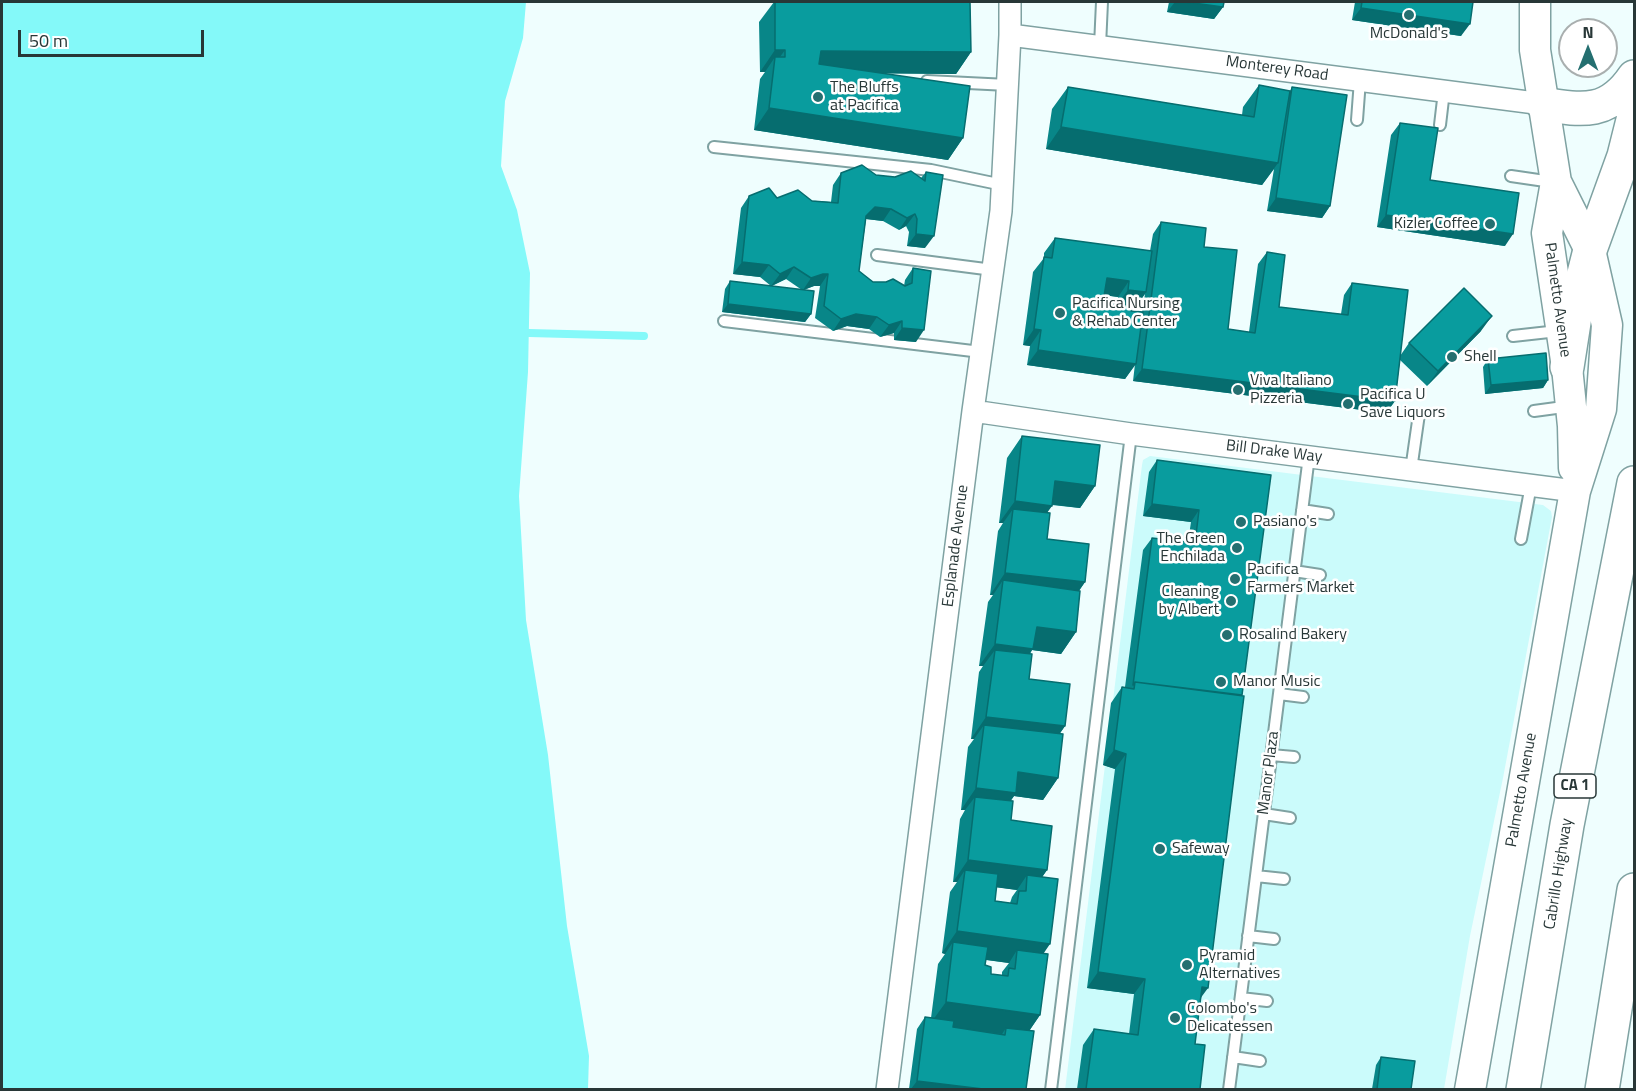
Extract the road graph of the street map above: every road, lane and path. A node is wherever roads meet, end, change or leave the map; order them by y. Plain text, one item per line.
1 (1010, 2) edge
2 (1102, 2) edge
3 (1535, 2) edge
4 (1010, 35) junction
5 (1100, 46) junction
6 (1635, 77) edge
7 (920, 80) edge
8 (1360, 80) junction
9 (1008, 85) junction
10 (1444, 91) junction
11 (1543, 104) junction
12 (1635, 116) edge
13 (1357, 120) dead end
14 (1440, 125) dead end
15 (714, 147) dead end
16 (1511, 176) dead end
17 (1556, 182) junction
18 (1003, 185) junction
19 (1590, 250) junction
20 (877, 255) dead end
21 (993, 270) junction
22 (724, 321) dead end
23 (1562, 330) junction
24 (1513, 336) dead end
25 (981, 352) junction
26 (1567, 367) junction
27 (1571, 406) junction
28 (973, 411) junction
29 (1534, 411) dead end
30 (1419, 414) dead end
31 (1131, 434) junction
32 (1309, 456) junction
33 (1411, 470) junction
34 (1635, 483) edge
35 (1531, 485) junction
36 (1575, 491) junction
37 (1302, 510) junction
38 (1328, 514) dead end
39 (1521, 539) dead end
40 (1294, 572) junction
41 (1320, 575) dead end
42 (1279, 694) junction
43 (1303, 697) dead end
44 (1271, 755) junction
45 (1294, 758) dead end
46 (1264, 814) junction
47 (1290, 818) dead end
48 (1256, 876) junction
49 (1284, 879) dead end
50 (1635, 890) edge
51 (1248, 936) junction
52 (1274, 939) dead end
53 (1240, 998) junction
54 (1267, 1001) dead end
55 (1233, 1057) junction
56 (1260, 1061) dead end
57 (887, 1089) edge
58 (1050, 1089) edge
59 (1229, 1089) edge
60 (1470, 1089) edge
61 (1523, 1089) edge
62 (1602, 1089) edge

1 - 4 street, Esplanade Avenue
2 - 5 lane
3 - 11 street, Palmetto Avenue
4 - 5 street, Monterey Road
4 - 9 street, Esplanade Avenue
5 - 8 street, Monterey Road
6 - 11 highway
7 - 9 lane
8 - 10 street, Monterey Road
8 - 13 lane
9 - 18 street, Esplanade Avenue
10 - 11 street, Monterey Road
10 - 14 lane
11 - 17 street, Palmetto Avenue
12 - 19 highway
15 - 18 lane
16 - 17 lane
17 - 19 street, Palmetto Avenue
17 - 23 street, Palmetto Avenue
18 - 21 street, Esplanade Avenue
19 - 26 highway
19 - 36 street, Palmetto Avenue
20 - 21 lane
21 - 25 street, Esplanade Avenue
22 - 25 lane
23 - 24 lane
23 - 26 street, Palmetto Avenue
25 - 28 street, Esplanade Avenue
26 - 27 street, Palmetto Avenue
27 - 29 lane
27 - 36 street, Palmetto Avenue
28 - 31 street, Bill Drake Way
28 - 57 street, Esplanade Avenue
30 - 33 lane
31 - 32 street, Bill Drake Way
31 - 58 lane
32 - 33 street, Bill Drake Way
32 - 37 lane, Manor Plaza
33 - 35 street, Bill Drake Way
34 - 61 highway, Cabrillo Highway / CA 1
35 - 36 street, Bill Drake Way
35 - 39 lane
36 - 60 street, Palmetto Avenue
37 - 38 lane
37 - 40 lane, Manor Plaza
40 - 41 lane
40 - 42 lane, Manor Plaza
42 - 43 lane
42 - 44 lane, Manor Plaza
44 - 45 lane
44 - 46 lane, Manor Plaza
46 - 47 lane
46 - 48 lane, Manor Plaza
48 - 49 lane
48 - 51 lane, Manor Plaza
50 - 62 highway
51 - 52 lane
51 - 53 lane, Manor Plaza
53 - 54 lane
53 - 55 lane, Manor Plaza
55 - 56 lane
55 - 59 lane, Manor Plaza

